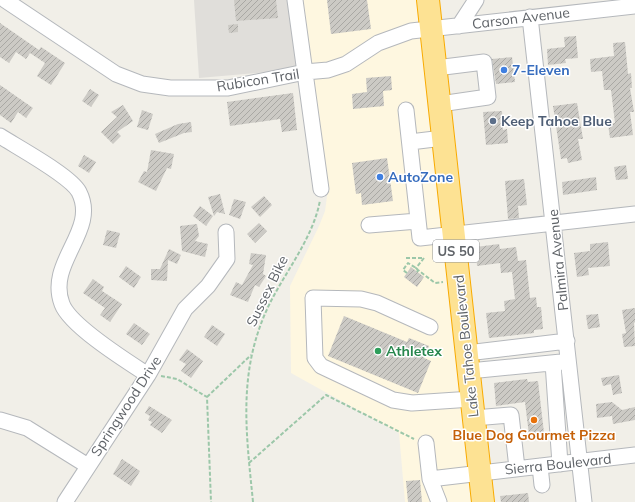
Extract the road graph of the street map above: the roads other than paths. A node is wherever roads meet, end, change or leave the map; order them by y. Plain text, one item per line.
1 (5, 0) edge
2 (295, 0) edge
3 (428, 0) edge
4 (476, 0) edge
5 (635, 6) edge
6 (530, 17) junction
7 (459, 26) junction
8 (431, 29) junction
9 (436, 68) junction
10 (305, 72) junction
11 (440, 104) junction
12 (406, 110) dead end
13 (0, 136) edge
14 (444, 138) junction
15 (410, 142) junction
16 (321, 189) road end
17 (635, 214) edge
18 (418, 221) junction
19 (554, 222) junction
20 (370, 225) dead end
21 (226, 232) dead end
22 (454, 235) junction
23 (430, 327) dead end
24 (566, 341) junction
25 (468, 362) junction
26 (569, 362) junction
27 (553, 363) junction
28 (148, 375) junction
29 (473, 408) junction
30 (0, 420) edge
31 (421, 441) road end
32 (635, 455) edge
33 (580, 462) junction
34 (560, 464) junction
35 (88, 466) junction
36 (540, 466) junction
37 (517, 468) junction
38 (480, 472) junction
39 (430, 478) junction
40 (542, 485) dead end
41 (65, 502) edge
42 (439, 502) edge
43 (483, 502) edge
44 (584, 502) edge

1 - 10 street, Rubicon Trail
2 - 10 street
3 - 8 highway, Lake Tahoe Boulevard / US 50
4 - 7 street
5 - 6 street, Carson Avenue
6 - 7 street, Carson Avenue
6 - 19 street, Palmira Avenue
7 - 8 street, Carson Avenue
8 - 9 highway, Lake Tahoe Boulevard / US 50
8 - 10 street, Rubicon Trail
9 - 11 highway, Lake Tahoe Boulevard / US 50
9 - 11 street
10 - 16 street
11 - 14 highway, Lake Tahoe Boulevard / US 50
12 - 15 street
13 - 28 street
14 - 15 street
14 - 22 highway, Lake Tahoe Boulevard / US 50
15 - 18 street
17 - 19 street
18 - 20 street
18 - 22 street
19 - 22 street
19 - 24 street, Palmira Avenue
21 - 28 street, Springwood Drive
22 - 25 highway, Lake Tahoe Boulevard / US 50
23 - 29 street
24 - 25 street
24 - 26 street, Palmira Avenue
25 - 27 street
25 - 29 highway, Lake Tahoe Boulevard / US 50
26 - 27 street
26 - 33 street, Palmira Avenue
27 - 34 street
28 - 35 street, Springwood Drive
29 - 37 street
29 - 38 highway, Lake Tahoe Boulevard / US 50
30 - 35 street
31 - 39 street
32 - 33 street, Sierra Boulevard
33 - 34 street, Sierra Boulevard
33 - 44 street, Palmira Avenue
34 - 36 street, Sierra Boulevard
35 - 41 street, Springwood Drive
36 - 37 street, Sierra Boulevard
36 - 40 street
37 - 38 street, Sierra Boulevard
38 - 39 street, Sierra Boulevard
38 - 43 highway, Lake Tahoe Boulevard / US 50
39 - 42 street

